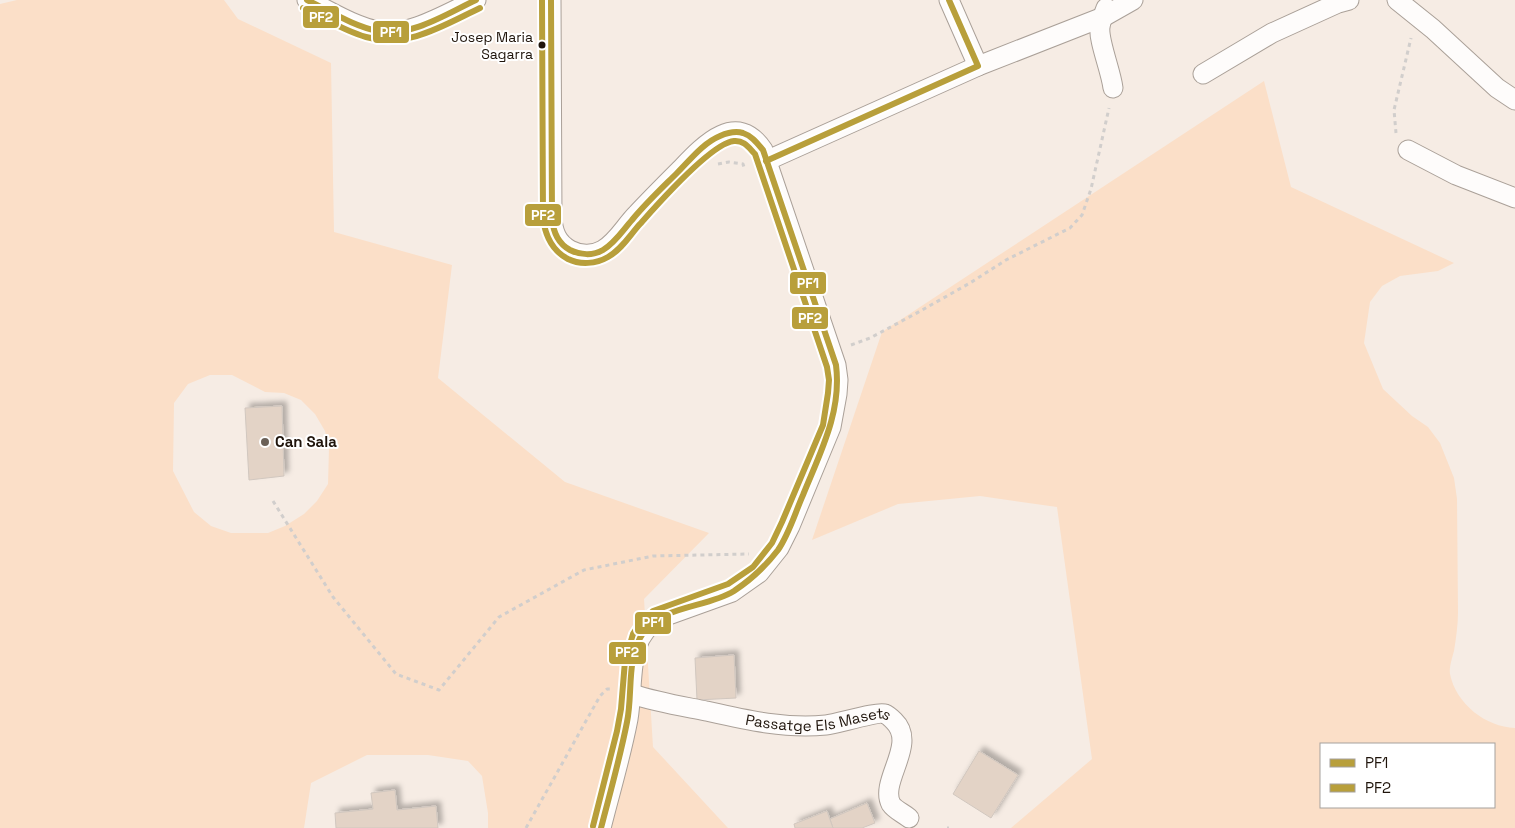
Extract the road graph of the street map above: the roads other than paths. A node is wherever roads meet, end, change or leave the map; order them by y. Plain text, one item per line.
1 (307, 0) edge
2 (476, 0) edge
3 (551, 0) edge
4 (949, 0) edge
5 (1132, 0) edge
6 (1349, 0) edge
7 (1397, 0) edge
8 (1106, 9) edge
9 (978, 66) junction
10 (1203, 74) dead end
11 (1113, 88) road end
12 (1515, 100) edge
13 (1408, 150) road end
14 (766, 161) junction
15 (1515, 198) edge
16 (624, 691) junction
17 (909, 818) dead end
18 (601, 828) edge

1 - 2 street
3 - 14 street
4 - 9 street
5 - 8 street
6 - 10 street
7 - 12 street
8 - 9 street
8 - 11 street
9 - 14 street
13 - 15 street
14 - 16 street
16 - 17 street, Passatge Els Masets
16 - 18 street

